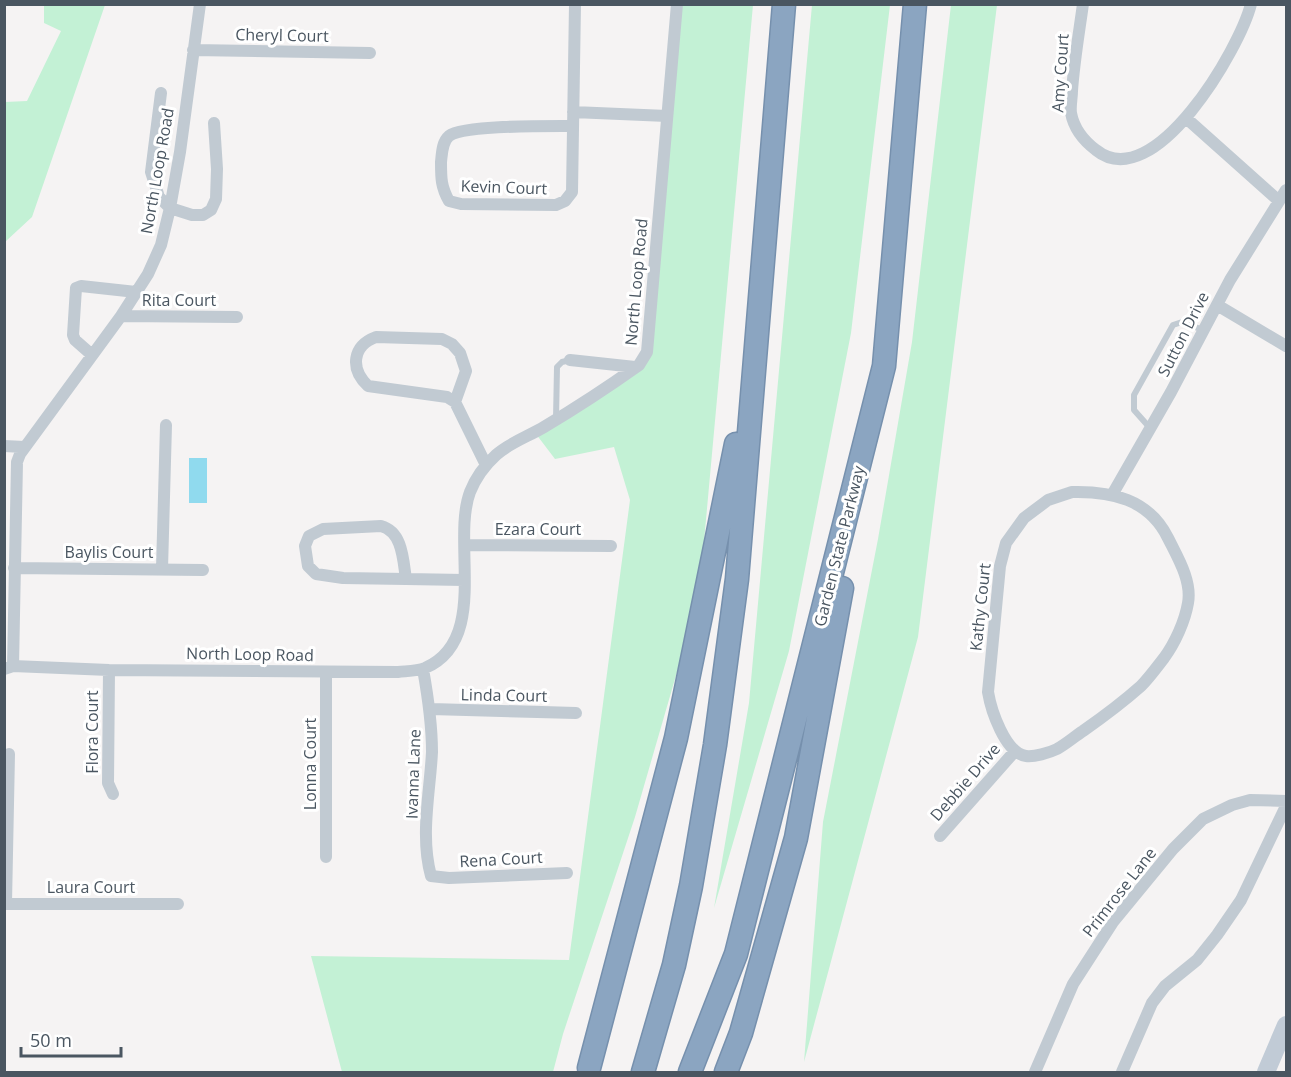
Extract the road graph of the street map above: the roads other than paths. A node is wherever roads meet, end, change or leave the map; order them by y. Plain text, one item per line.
1 (200, 4) edge
2 (575, 4) edge
3 (677, 4) edge
4 (784, 4) edge
5 (915, 4) edge
6 (1083, 4) edge
7 (1251, 4) edge
8 (193, 50) junction
9 (370, 52) dead end
10 (161, 93) dead end
11 (573, 112) junction
12 (667, 116) junction
13 (1186, 118) junction
14 (214, 123) dead end
15 (573, 126) junction
16 (1283, 196) edge
17 (170, 208) junction
18 (136, 292) junction
19 (1217, 305) junction
20 (121, 316) junction
21 (237, 316) dead end
22 (1203, 330) junction
23 (1287, 346) edge
24 (755, 349) junction
25 (92, 356) junction
26 (570, 360) joint
27 (639, 366) junction
28 (884, 366) junction
29 (455, 402) junction
30 (556, 419) junction
31 (166, 425) dead end
32 (1151, 428) junction
33 (4, 447) edge
34 (24, 447) junction
35 (486, 465) junction
36 (1112, 495) junction
37 (465, 544) junction
38 (611, 546) dead end
39 (14, 568) junction
40 (162, 569) junction
41 (203, 570) dead end
42 (406, 579) junction
43 (464, 580) junction
44 (9, 603) edge
45 (9, 668) edge
46 (423, 669) junction
47 (108, 670) junction
48 (326, 672) junction
49 (431, 710) junction
50 (576, 713) dead end
51 (1015, 751) junction
52 (9, 754) dead end
53 (113, 794) dead end
54 (1287, 803) edge
55 (940, 836) dead end
56 (326, 856) dead end
57 (567, 873) dead end
58 (437, 876) joint
59 (5, 903) edge
60 (178, 904) dead end
61 (1286, 1029) edge
62 (589, 1068) dead end
63 (643, 1072) edge
64 (690, 1072) edge
65 (726, 1072) edge
66 (1035, 1072) edge
67 (1122, 1072) edge
68 (1266, 1072) edge

1 - 8 street, North Loop Road
2 - 11 street, Kevin Court
3 - 12 street, North Loop Road
4 - 24 highway
5 - 28 highway, Garden State Parkway
6 - 13 street, Amy Court
7 - 13 street, Amy Court
8 - 9 street, Cheryl Court
8 - 17 street, North Loop Road
10 - 17 street
11 - 12 street
11 - 15 street, Kevin Court
12 - 27 street, North Loop Road
13 - 16 street
14 - 17 street
15 - 15 street, Kevin Court
16 - 19 street, Sutton Drive
17 - 18 street, North Loop Road
18 - 20 street, North Loop Road
18 - 25 street
19 - 22 street, Sutton Drive
19 - 23 street
20 - 21 street, Rita Court
20 - 25 street, North Loop Road
22 - 32 street, Sutton Drive
22 - 32 lane
24 - 62 highway
24 - 63 highway
25 - 34 street, North Loop Road
26 - 27 street
26 - 30 lane
27 - 30 street, North Loop Road
28 - 64 highway, Garden State Parkway
28 - 65 highway
29 - 29 street
29 - 35 street
30 - 35 street, North Loop Road
31 - 40 street
32 - 36 street, Sutton Drive
33 - 34 street
34 - 39 street, North Loop Road
35 - 37 street, North Loop Road
36 - 51 street, Kathy Court
36 - 51 street, Kathy Court
37 - 38 street, Ezara Court
37 - 43 street, North Loop Road
39 - 40 street, Baylis Court
39 - 44 street, North Loop Road
40 - 41 street, Baylis Court
42 - 42 street
42 - 43 street
43 - 46 street, North Loop Road
44 - 45 street, North Loop Road
45 - 47 street, North Loop Road
46 - 48 street, North Loop Road
46 - 49 street, Ivanna Lane
47 - 48 street, North Loop Road
47 - 53 street, Flora Court
48 - 56 street, Lonna Court
49 - 50 street, Linda Court
49 - 58 street, Ivanna Lane
51 - 55 street, Debbie Drive
52 - 59 street
54 - 66 street, Primrose Lane
54 - 67 street
57 - 58 street, Rena Court
59 - 60 street, Laura Court
61 - 68 main road

